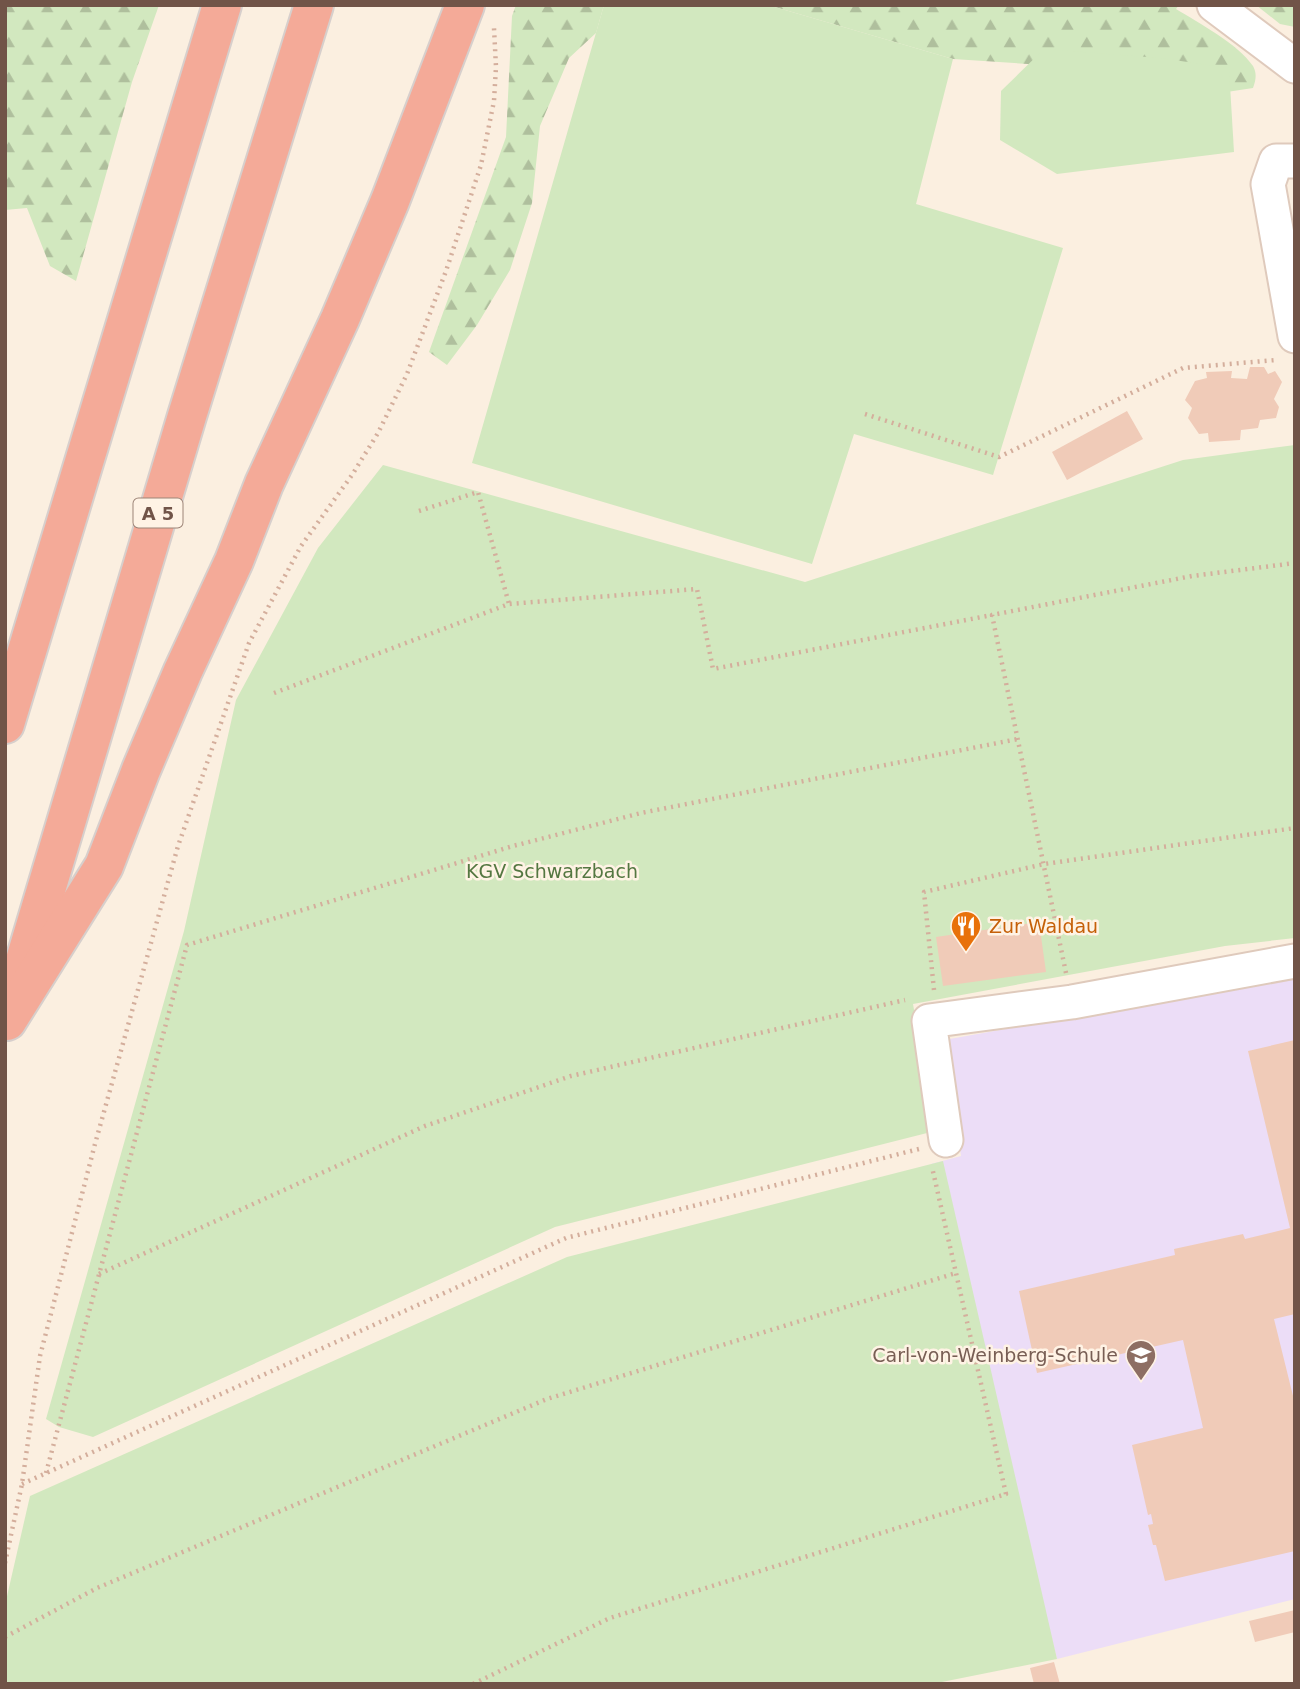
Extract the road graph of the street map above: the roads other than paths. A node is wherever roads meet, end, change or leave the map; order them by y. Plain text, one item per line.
1 (222, 5) edge
2 (314, 5) edge
3 (1214, 5) edge
4 (479, 10) edge
5 (1291, 58) edge
6 (1295, 161) edge
7 (1288, 348) edge
8 (5, 724) edge
9 (1295, 961) edge
10 (6, 1024) edge
11 (937, 1143) road end

1 - 8 highway
2 - 10 highway, A 5
3 - 5 street
4 - 10 highway
6 - 7 street
9 - 11 street

